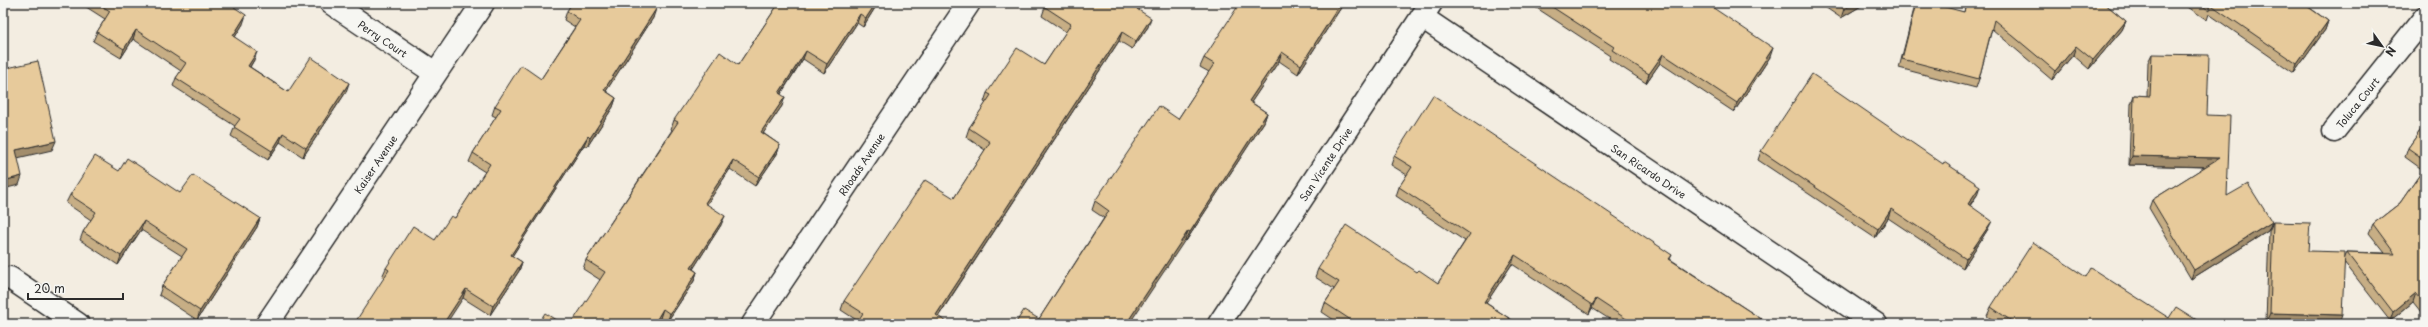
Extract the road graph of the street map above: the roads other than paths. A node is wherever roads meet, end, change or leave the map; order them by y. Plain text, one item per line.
1 (332, 3) edge
2 (483, 3) edge
3 (969, 3) edge
4 (1426, 10) edge
5 (2425, 16) edge
6 (435, 72) junction
7 (2334, 131) dead end
8 (10, 278) dead end
9 (78, 324) edge
10 (267, 324) edge
11 (753, 324) edge
12 (1219, 324) edge
13 (1876, 324) edge

1 - 6 street, Perry Court
2 - 6 street, Kaiser Avenue
3 - 11 street, Rhoads Avenue
4 - 12 street, San Vicente Drive
4 - 13 street, San Ricardo Drive
5 - 7 street, Toluca Court
6 - 10 street, Kaiser Avenue
8 - 9 street

